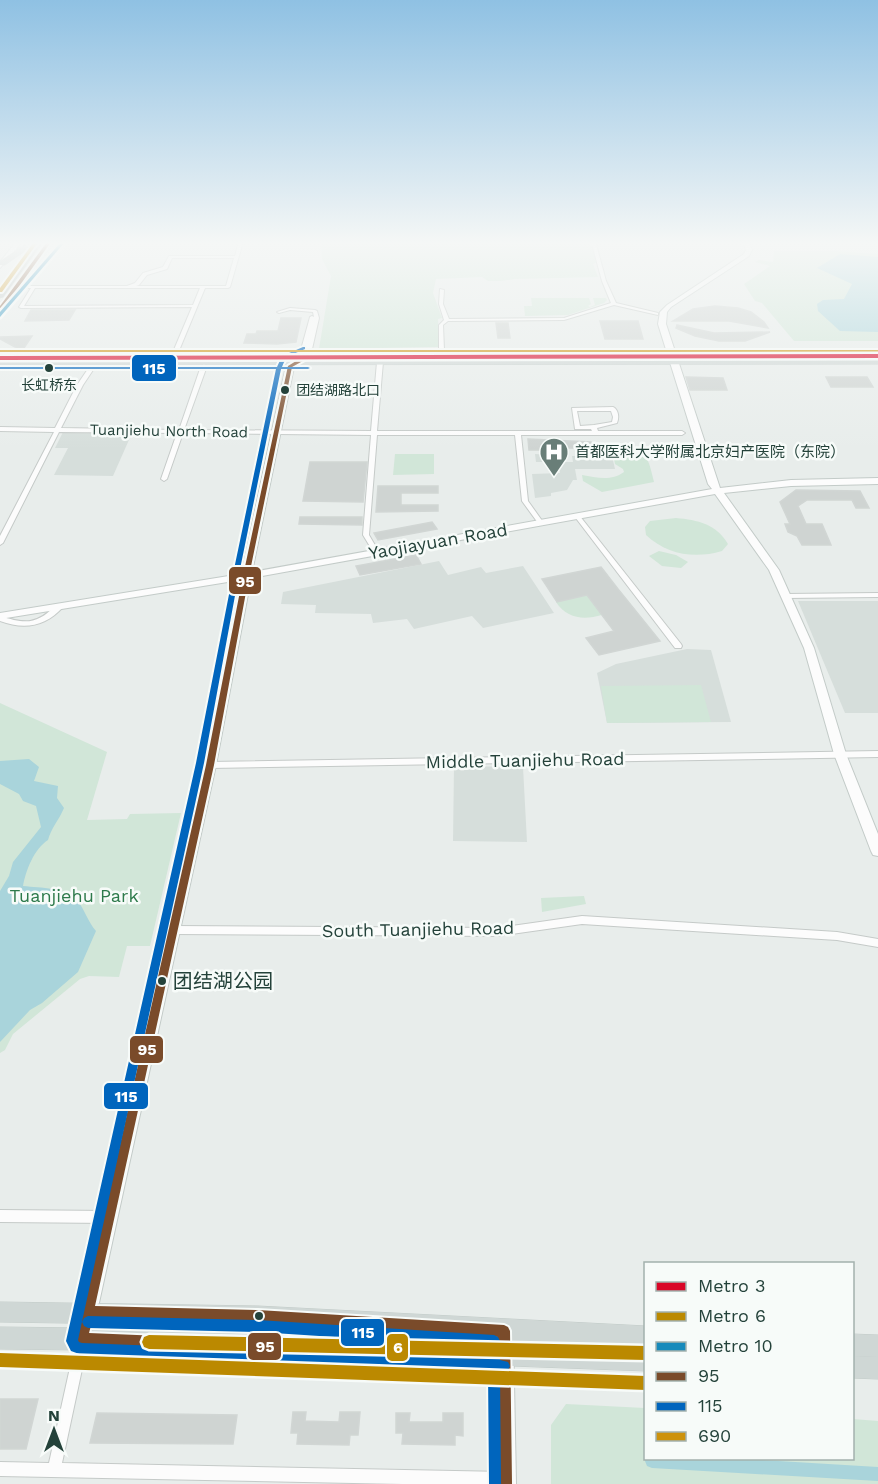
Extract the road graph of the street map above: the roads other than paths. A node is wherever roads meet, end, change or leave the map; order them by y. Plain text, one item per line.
1 (193, 311) edge
2 (285, 311) edge
3 (315, 311) edge
4 (444, 311) edge
5 (590, 311) edge
6 (644, 311) edge
7 (659, 311) edge
8 (665, 311) edge
9 (279, 312) dead end
10 (656, 314) junction
11 (447, 320) junction
12 (779, 351) joint
13 (176, 352) junction
14 (0, 355) edge
15 (670, 356) junction
16 (796, 356) junction
17 (878, 356) edge
18 (480, 357) junction
19 (303, 359) junction
20 (878, 361) edge
21 (0, 362) edge
22 (380, 362) junction
23 (204, 366) dead end
24 (93, 367) dead end
25 (0, 429) edge
26 (59, 429) junction
27 (595, 430) junction
28 (182, 432) junction
29 (276, 433) junction
30 (682, 433) dead end
31 (375, 434) junction
32 (518, 434) junction
33 (878, 474) edge
34 (164, 479) dead end
35 (878, 482) edge
36 (716, 491) junction
37 (577, 516) junction
38 (540, 522) junction
39 (0, 543) edge
40 (376, 552) junction
41 (246, 576) junction
42 (878, 595) edge
43 (786, 596) junction
44 (0, 617) edge
45 (678, 646) dead end
46 (840, 754) junction
47 (878, 754) edge
48 (210, 765) junction
49 (878, 851) edge
50 (173, 930) junction
51 (878, 943) edge
52 (0, 1216) edge
53 (109, 1217) junction
54 (0, 1312) edge
55 (88, 1312) junction
56 (504, 1331) junction
57 (644, 1336) edge
58 (0, 1338) edge
59 (82, 1339) junction
60 (854, 1345) edge
61 (878, 1346) edge
62 (504, 1356) junction
63 (644, 1360) edge
64 (854, 1367) edge
65 (878, 1368) edge
66 (0, 1469) edge
67 (54, 1470) junction
68 (506, 1482) edge

1 - 13 street
2 - 9 street
3 - 19 street
4 - 11 street
5 - 11 street
6 - 10 street
7 - 10 street
8 - 15 street
10 - 15 street
11 - 18 street
12 - 15 street
12 - 16 main road
13 - 14 street
13 - 19 street
14 - 19 main road
15 - 16 main road
15 - 18 main road
15 - 20 main road
15 - 22 main road
15 - 36 street
16 - 17 main road
18 - 19 main road
19 - 21 main road
19 - 22 main road
19 - 29 street
22 - 31 street
23 - 28 street
24 - 26 street
25 - 26 street, Tuanjiehu North Road
26 - 28 street, Tuanjiehu North Road
26 - 39 street
27 - 27 street
27 - 30 street, Tuanjiehu North Road
27 - 32 street, Tuanjiehu North Road
28 - 29 street, Tuanjiehu North Road
28 - 34 street
29 - 31 street, Tuanjiehu North Road
29 - 41 street
31 - 32 street, Tuanjiehu North Road
31 - 40 street
32 - 38 street
33 - 36 street
35 - 36 street, Yaojiayuan Road
36 - 37 street, Yaojiayuan Road
36 - 43 street
37 - 38 street, Yaojiayuan Road
37 - 45 street
38 - 40 street, Yaojiayuan Road
40 - 41 street, Yaojiayuan Road
41 - 44 street, Yaojiayuan Road
41 - 48 street
42 - 43 street
43 - 46 street
46 - 47 street, Middle Tuanjiehu Road
46 - 48 street, Middle Tuanjiehu Road
46 - 49 street
48 - 50 street
50 - 51 street, South Tuanjiehu Road
50 - 53 street
52 - 53 street
53 - 55 street
54 - 55 main road
55 - 56 main road
55 - 59 street
56 - 57 main road
56 - 62 street
58 - 59 main road
59 - 62 main road
59 - 67 street
60 - 61 main road
62 - 63 main road
62 - 68 street
64 - 65 main road
66 - 67 street
67 - 68 street

